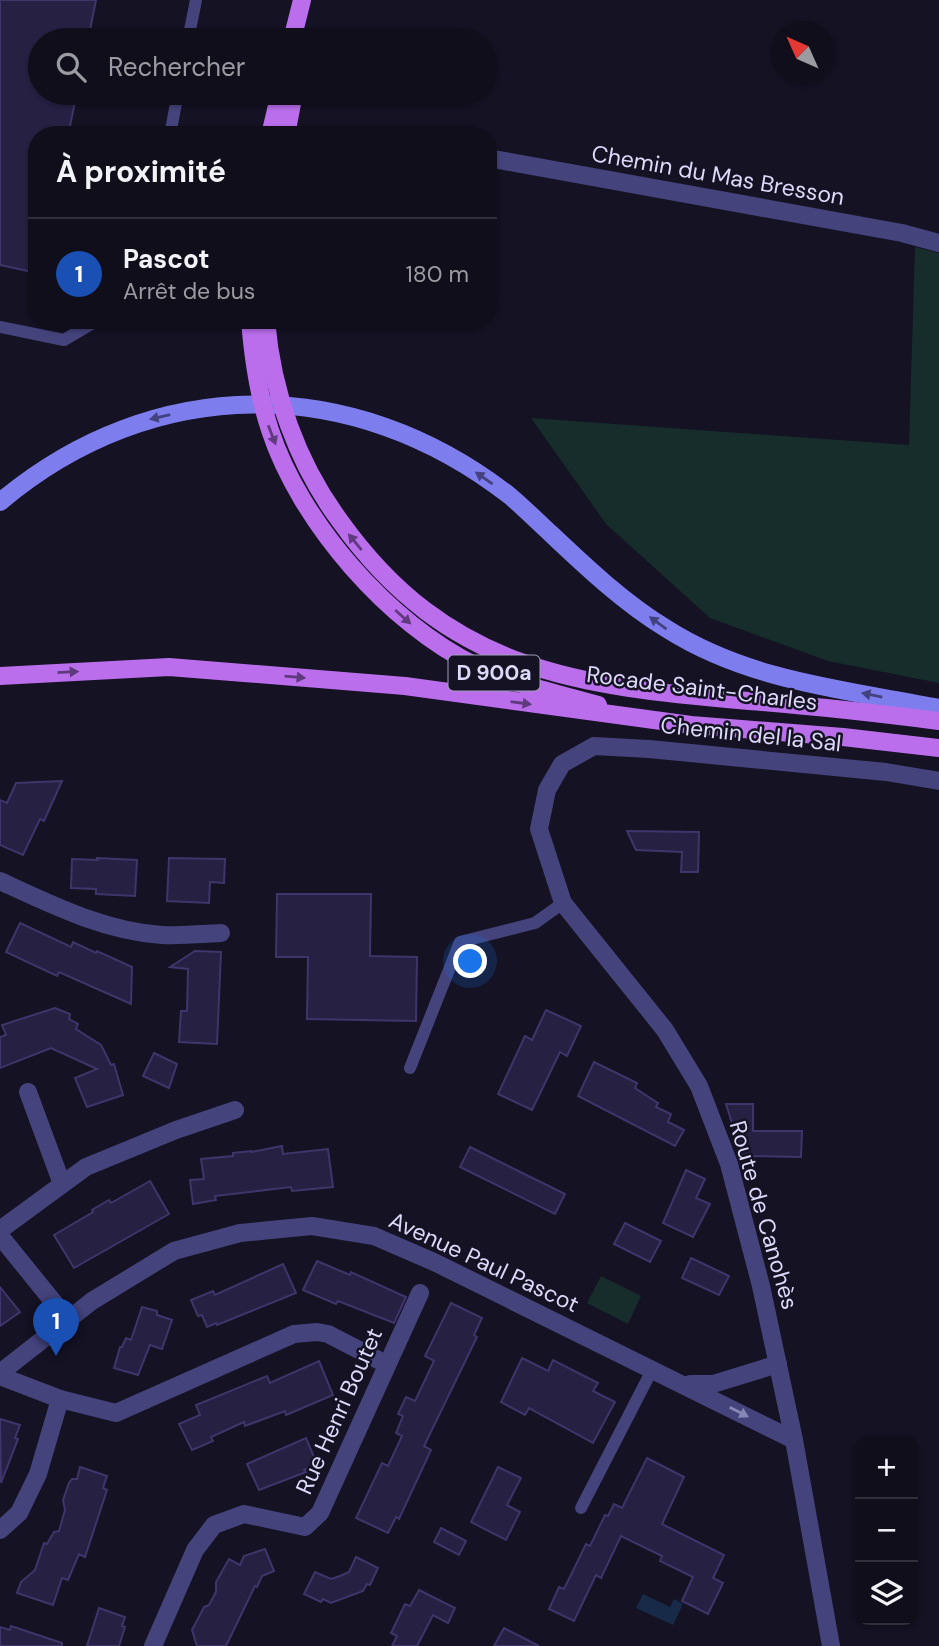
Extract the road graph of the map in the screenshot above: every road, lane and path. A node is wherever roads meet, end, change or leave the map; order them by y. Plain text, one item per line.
1 (196, 0) edge
2 (302, 0) edge
3 (309, 0) edge
4 (190, 28) edge
5 (295, 28) edge
6 (304, 28) edge
7 (176, 105) edge
8 (277, 105) edge
9 (291, 105) edge
10 (172, 126) edge
11 (272, 126) edge
12 (288, 126) edge
13 (497, 160) edge
14 (939, 243) edge
15 (0, 327) edge
16 (83, 329) edge
17 (251, 329) edge
18 (267, 329) edge
19 (0, 502) edge
20 (0, 676) edge
21 (939, 708) edge
22 (939, 721) edge
23 (939, 746) edge
24 (562, 764) joint
25 (939, 781) edge
26 (0, 881) edge
27 (562, 903) junction
28 (221, 933) dead end
29 (410, 1068) dead end
30 (28, 1092) dead end
31 (235, 1110) dead end
32 (62, 1184) junction
33 (0, 1230) edge
34 (0, 1236) edge
35 (420, 1293) dead end
36 (70, 1319) junction
37 (386, 1364) junction
38 (778, 1364) junction
39 (652, 1370) junction
40 (0, 1374) edge
41 (683, 1384) junction
42 (60, 1399) junction
43 (794, 1440) junction
44 (581, 1508) dead end
45 (0, 1530) edge
46 (153, 1646) edge
47 (831, 1646) edge

1 - 4 lane
2 - 5 main road
3 - 6 main road
7 - 10 lane
8 - 11 main road
9 - 12 main road
13 - 14 street, Chemin du Mas Bresson
15 - 16 lane
17 -> 23 main road, Rocade Saint-Charles / D 900a
22 -> 18 main road, Rocade Saint-Charles / D 900a
21 -> 19 main road
20 -> 23 main road
24 - 25 street, Chemin del la Sal
24 - 27 street, Route de Canohès
26 - 28 street
27 - 29 lane
27 - 38 street, Route de Canohès
30 - 32 street
31 - 32 street
32 - 33 street
34 - 36 street
35 - 37 street, Rue Henri Boutet
36 - 39 street, Avenue Paul Pascot
36 - 40 street, Avenue Paul Pascot
37 - 42 street
37 - 46 street, Rue Henri Boutet
38 - 41 street, Avenue Paul Pascot
38 - 43 street, Route de Canohès
39 - 41 street, Avenue Paul Pascot
39 - 44 lane
40 - 42 street
41 -> 43 street, Avenue Paul Pascot
42 - 45 street
43 - 47 street, Route de Canohès

